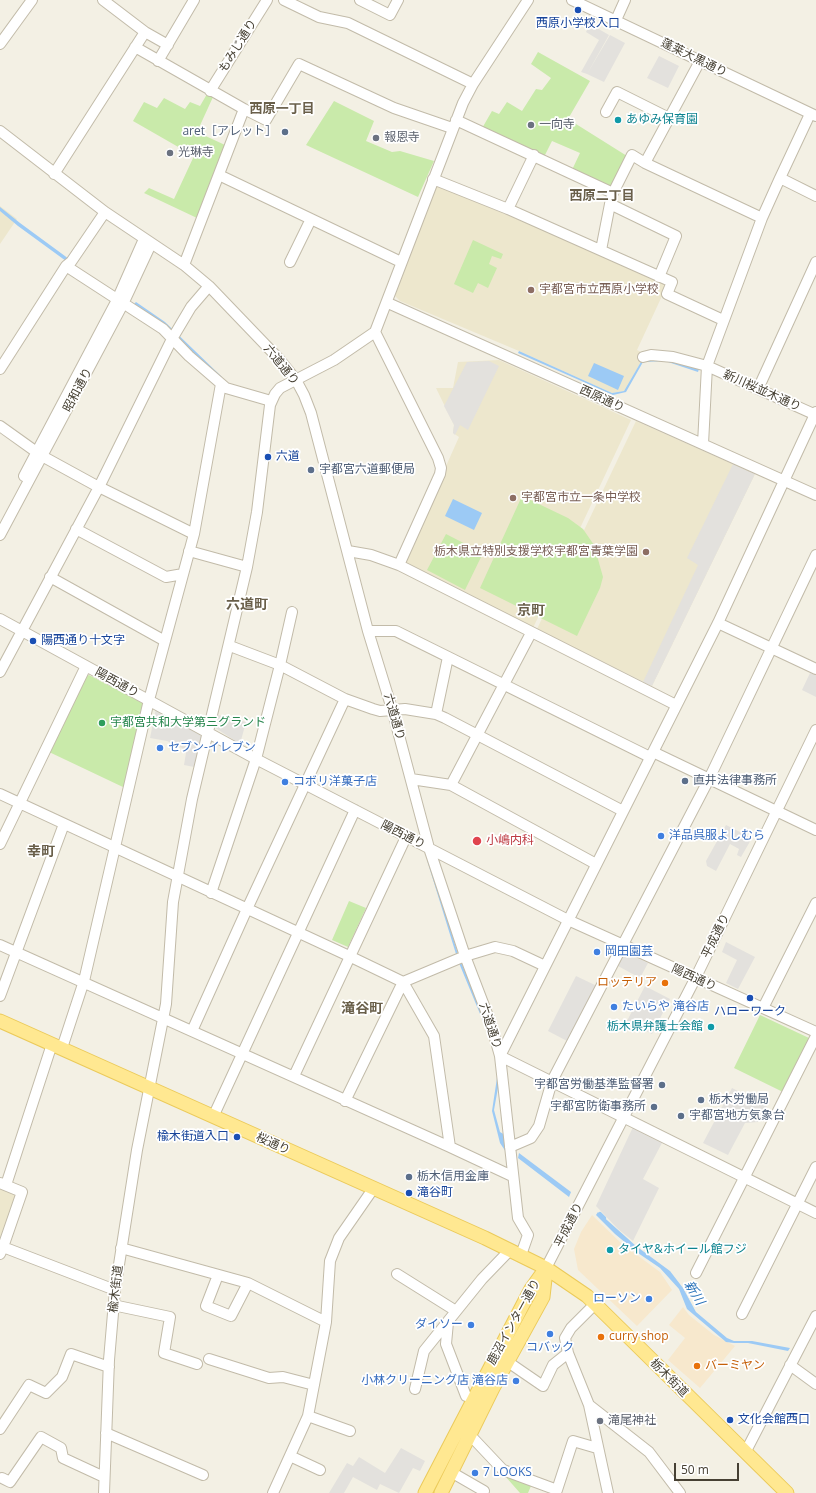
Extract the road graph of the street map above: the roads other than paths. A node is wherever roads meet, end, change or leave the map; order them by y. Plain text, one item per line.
1 (32, 0) edge
2 (102, 0) edge
3 (194, 0) edge
4 (267, 0) edge
5 (284, 0) edge
6 (360, 0) edge
7 (398, 0) edge
8 (528, 0) edge
9 (572, 0) edge
10 (625, 0) edge
11 (616, 20) junction
12 (146, 32) junction
13 (0, 44) edge
14 (168, 44) junction
15 (135, 47) junction
16 (158, 61) junction
17 (700, 61) junction
18 (473, 84) junction
19 (210, 91) junction
20 (244, 109) junction
21 (606, 112) dead end
22 (813, 115) edge
23 (669, 118) junction
24 (454, 124) junction
25 (0, 131) edge
26 (534, 155) junction
27 (645, 163) junction
28 (54, 174) junction
29 (219, 175) junction
30 (780, 178) junction
31 (433, 180) junction
32 (613, 193) junction
33 (816, 196) edge
34 (610, 204) junction
35 (508, 209) junction
36 (105, 212) junction
37 (762, 218) junction
38 (311, 219) junction
39 (148, 241) junction
40 (601, 250) junction
41 (290, 262) dead end
42 (402, 262) junction
43 (816, 262) edge
44 (184, 265) junction
45 (66, 266) junction
46 (659, 277) junction
47 (209, 286) junction
48 (120, 302) junction
49 (388, 303) junction
50 (723, 320) junction
51 (375, 332) junction
52 (172, 339) junction
53 (643, 357) dead end
54 (707, 366) junction
55 (0, 369) edge
56 (296, 380) junction
57 (221, 384) junction
58 (758, 389) junction
59 (271, 401) junction
60 (816, 414) edge
61 (0, 426) edge
62 (703, 444) junction
63 (40, 454) junction
64 (784, 480) junction
65 (99, 487) junction
66 (816, 494) edge
67 (0, 521) edge
68 (76, 529) junction
69 (194, 534) junction
70 (0, 535) edge
71 (189, 551) junction
72 (348, 551) junction
73 (816, 555) edge
74 (399, 565) junction
75 (247, 567) junction
76 (183, 574) junction
77 (50, 577) junction
78 (292, 612) dead end
79 (0, 619) edge
80 (718, 623) junction
81 (21, 631) junction
82 (368, 631) junction
83 (531, 633) junction
84 (165, 640) junction
85 (230, 646) junction
86 (772, 649) junction
87 (448, 657) junction
88 (86, 666) junction
89 (280, 666) junction
90 (816, 669) edge
91 (0, 672) edge
92 (504, 684) junction
93 (345, 699) junction
94 (149, 700) junction
95 (676, 705) junction
96 (392, 709) junction
97 (436, 714) junction
98 (816, 730) edge
99 (207, 732) junction
100 (477, 734) junction
101 (812, 749) edge
102 (651, 755) junction
103 (256, 759) junction
104 (411, 779) junction
105 (709, 779) junction
106 (306, 784) junction
107 (451, 785) junction
108 (0, 794) edge
109 (20, 804) junction
110 (355, 810) junction
111 (623, 811) junction
112 (777, 812) junction
113 (64, 824) junction
114 (816, 830) edge
115 (406, 837) junction
116 (0, 844) edge
117 (116, 848) junction
118 (429, 848) junction
119 (596, 864) junction
120 (177, 877) junction
121 (211, 893) junction
122 (816, 903) edge
123 (247, 909) junction
124 (568, 920) junction
125 (298, 932) junction
126 (0, 945) edge
127 (623, 945) junction
128 (17, 953) junction
129 (349, 956) junction
130 (464, 956) junction
131 (545, 966) junction
132 (695, 979) junction
133 (84, 981) junction
134 (402, 982) junction
135 (0, 996) edge
136 (763, 1008) junction
137 (163, 1018) junction
138 (0, 1021) edge
139 (192, 1030) junction
140 (816, 1032) edge
141 (816, 1036) edge
142 (57, 1046) junction
143 (242, 1054) junction
144 (500, 1056) junction
145 (294, 1076) junction
146 (552, 1082) junction
147 (148, 1087) junction
148 (345, 1101) junction
149 (213, 1117) junction
150 (624, 1117) junction
151 (450, 1147) junction
152 (510, 1151) junction
153 (816, 1167) edge
154 (512, 1176) junction
155 (745, 1177) junction
156 (3, 1184) edge
157 (373, 1189) junction
158 (797, 1204) junction
159 (816, 1213) edge
160 (121, 1248) junction
161 (2, 1250) edge
162 (515, 1253) junction
163 (546, 1268) junction
164 (696, 1273) dead end
165 (397, 1274) dead end
166 (218, 1275) junction
167 (248, 1283) junction
168 (115, 1290) junction
169 (595, 1304) junction
170 (113, 1305) junction
171 (456, 1311) junction
172 (742, 1314) dead end
173 (816, 1316) edge
174 (326, 1322) junction
175 (448, 1322) junction
176 (568, 1353) junction
177 (210, 1359) dead end
178 (508, 1362) junction
179 (197, 1364) dead end
180 (790, 1365) junction
181 (109, 1367) junction
182 (816, 1384) edge
183 (314, 1385) junction
184 (415, 1389) dead end
185 (466, 1396) dead end
186 (589, 1405) junction
187 (308, 1416) junction
188 (0, 1429) edge
189 (350, 1431) dead end
190 (106, 1433) junction
191 (470, 1435) junction
192 (597, 1448) junction
193 (746, 1451) junction
194 (290, 1456) junction
195 (320, 1470) dead end
196 (451, 1472) junction
197 (203, 1475) dead end
198 (104, 1477) junction
199 (2, 1478) dead end
200 (484, 1491) dead end
201 (442, 1492) edge
202 (104, 1493) edge
203 (273, 1493) edge
204 (425, 1493) edge
205 (608, 1493) edge
206 (680, 1493) edge
207 (787, 1493) edge

1 - 13 street
2 - 12 street
3 - 14 street
4 - 19 street, もみじ通り
5 - 18 street
6 - 7 street
8 - 18 street
9 - 11 street, 蓬莱大黒通り
10 - 11 street
11 - 17 street, 蓬莱大黒通り
12 - 14 street
12 - 15 street
14 - 16 street
15 - 16 street
15 - 28 street
16 - 19 street
17 - 22 street, 蓬莱大黒通り
17 - 23 street
18 - 24 street
19 - 20 street
20 - 24 street
20 - 29 street
21 - 23 street
22 - 30 street
23 - 27 street
24 - 26 street
24 - 31 street
25 - 28 street, 六道通り
26 - 32 street
26 - 35 street
27 - 32 street
27 - 37 street
28 - 36 street, 六道通り
29 - 38 street
29 - 44 street
30 - 33 street
30 - 37 street
31 - 35 street
31 - 42 street
32 - 34 street
34 - 40 street
34 - 46 street
35 - 40 street
36 - 39 street, 六道通り
36 - 45 street
37 - 50 street
38 - 41 street
38 - 42 street
39 - 44 street, 六道通り
39 - 48 street, 昭和通り
40 - 46 street
42 - 49 street
43 - 58 street
44 - 47 street, 六道通り
45 - 48 street
45 - 55 street
46 - 50 street
47 - 52 street
47 - 56 street, 六道通り
48 - 52 street
48 - 63 street, 昭和通り
49 - 51 street
49 - 62 street, 西原通り
50 - 54 street
51 - 56 street
51 - 74 street
52 - 57 street
52 - 65 street
53 - 54 street, 新川桜並木通り
54 - 58 street, 新川桜並木通り
54 - 62 street
56 - 59 street
56 - 72 street, 六道通り
57 - 59 street
57 - 69 street
58 - 60 street, 新川桜並木通り
59 - 75 street, 楡木街道
60 - 64 street
61 - 63 street
62 - 64 street, 西原通り
63 - 65 street
63 - 67 street, 昭和通り
63 - 70 street, 昭和通り
64 - 66 street, 西原通り
64 - 80 street
65 - 68 street
65 - 69 street
68 - 76 street
68 - 77 street
69 - 71 street
71 - 75 street
71 - 76 street
72 - 74 street
72 - 82 street, 六道通り
73 - 86 street
74 - 83 street
75 - 85 street, 楡木街道
76 - 84 street
77 - 81 street
77 - 84 street
78 - 89 street
79 - 81 street, 陽西通り
80 - 86 street
80 - 95 street
81 - 88 street, 陽西通り
81 - 91 street
82 - 87 street
82 - 96 street, 六道通り
83 - 92 street
83 - 95 street
84 - 94 street
85 - 89 street
85 - 99 street, 楡木街道
86 - 90 street
86 - 105 street
87 - 92 street
87 - 97 street
88 - 94 street, 陽西通り
88 - 109 street
89 - 93 street
89 - 103 street
92 - 100 street
92 - 102 street
93 - 96 street
93 - 106 street
94 - 99 street, 陽西通り
94 - 117 street
95 - 102 street
96 - 97 street
96 - 104 street, 六道通り
97 - 100 street
98 - 101 street, 平成通り
99 - 103 street, 陽西通り
99 - 120 street, 楡木街道
100 - 107 street
100 - 111 street
101 - 112 street, 平成通り
102 - 105 street
102 - 111 street
103 - 106 street, 陽西通り
103 - 121 street
104 - 107 street
104 - 118 street, 六道通り
105 - 112 street
105 - 127 street
106 - 110 street, 陽西通り
106 - 123 street
107 - 119 street
108 - 109 street
109 - 113 street
109 - 116 street
110 - 115 street, 陽西通り
110 - 125 street
111 - 119 street
112 - 114 street
112 - 132 street, 平成通り
113 - 117 street
113 - 128 street
115 - 118 street, 陽西通り
115 - 129 street
117 - 120 street
117 - 133 street
118 - 124 street, 陽西通り
118 - 130 street, 六道通り
119 - 124 street
120 - 121 street
120 - 137 street, 楡木街道
121 - 123 street
122 - 136 street
123 - 125 street
123 - 139 street
124 - 127 street, 陽西通り
124 - 131 street
125 - 129 street
125 - 143 street
126 - 128 street
127 - 132 street, 陽西通り
127 - 146 street
128 - 133 street
128 - 135 street
129 - 134 street
129 - 145 street
130 - 131 street
130 - 134 street
130 - 144 street, 六道通り
131 - 144 street
132 - 136 street, 陽西通り
132 - 150 street, 平成通り
133 - 137 street
133 - 142 street
134 - 148 street
134 - 151 street
136 - 140 street, 陽西通り
137 - 139 street
137 - 147 street, 楡木街道
138 - 142 main road, 桜通り
139 - 143 street
141 - 155 street
142 - 147 main road, 桜通り
142 - 156 street
143 - 145 street
143 - 149 street
144 - 146 street
144 - 152 street, 六道通り
145 - 148 street
146 - 150 street
146 - 152 street
147 - 149 main road, 桜通り
147 - 160 street, 楡木街道
148 - 151 street
149 - 157 main road, 桜通り
150 - 155 street
150 - 163 street, 平成通り
151 - 154 street
152 - 154 street, 六道通り
153 - 158 street
154 - 162 street, 六道通り
155 - 158 street
155 - 164 street
156 - 161 street
157 - 162 main road, 桜通り
157 - 174 street
158 - 159 street
158 - 172 street
160 - 166 street
160 - 168 street, 楡木街道
161 - 168 street
162 - 163 main road, 桜通り
162 - 171 street
163 - 169 main road, 栃木街道
163 - 178 main road, 鹿沼インター通り
163 - 204 main road, 鹿沼インター通り
165 - 171 street
166 - 167 street
166 - 167 street
167 - 174 street
168 - 170 street, 楡木街道
169 - 176 street
169 - 193 main road, 栃木街道
170 - 179 street
170 - 181 street, 楡木街道
171 - 175 street
173 - 180 street
174 - 183 street
175 - 184 street
175 - 185 street
176 - 178 street
176 - 186 street
177 - 183 street
178 - 191 main road, 鹿沼インター通り
180 - 182 street
180 - 193 street
181 - 188 street
181 - 190 street, 楡木街道
183 - 187 street
186 - 192 street
186 - 206 street
187 - 189 street
187 - 194 street
190 - 197 street
190 - 198 street, 楡木街道
191 - 192 street
191 - 196 main road, 鹿沼インター通り
192 - 205 street
193 - 207 main road, 栃木街道
194 - 195 street
194 - 203 street
196 - 200 street
196 - 201 main road, 鹿沼インター通り
198 - 199 street
198 - 202 street, 楡木街道

